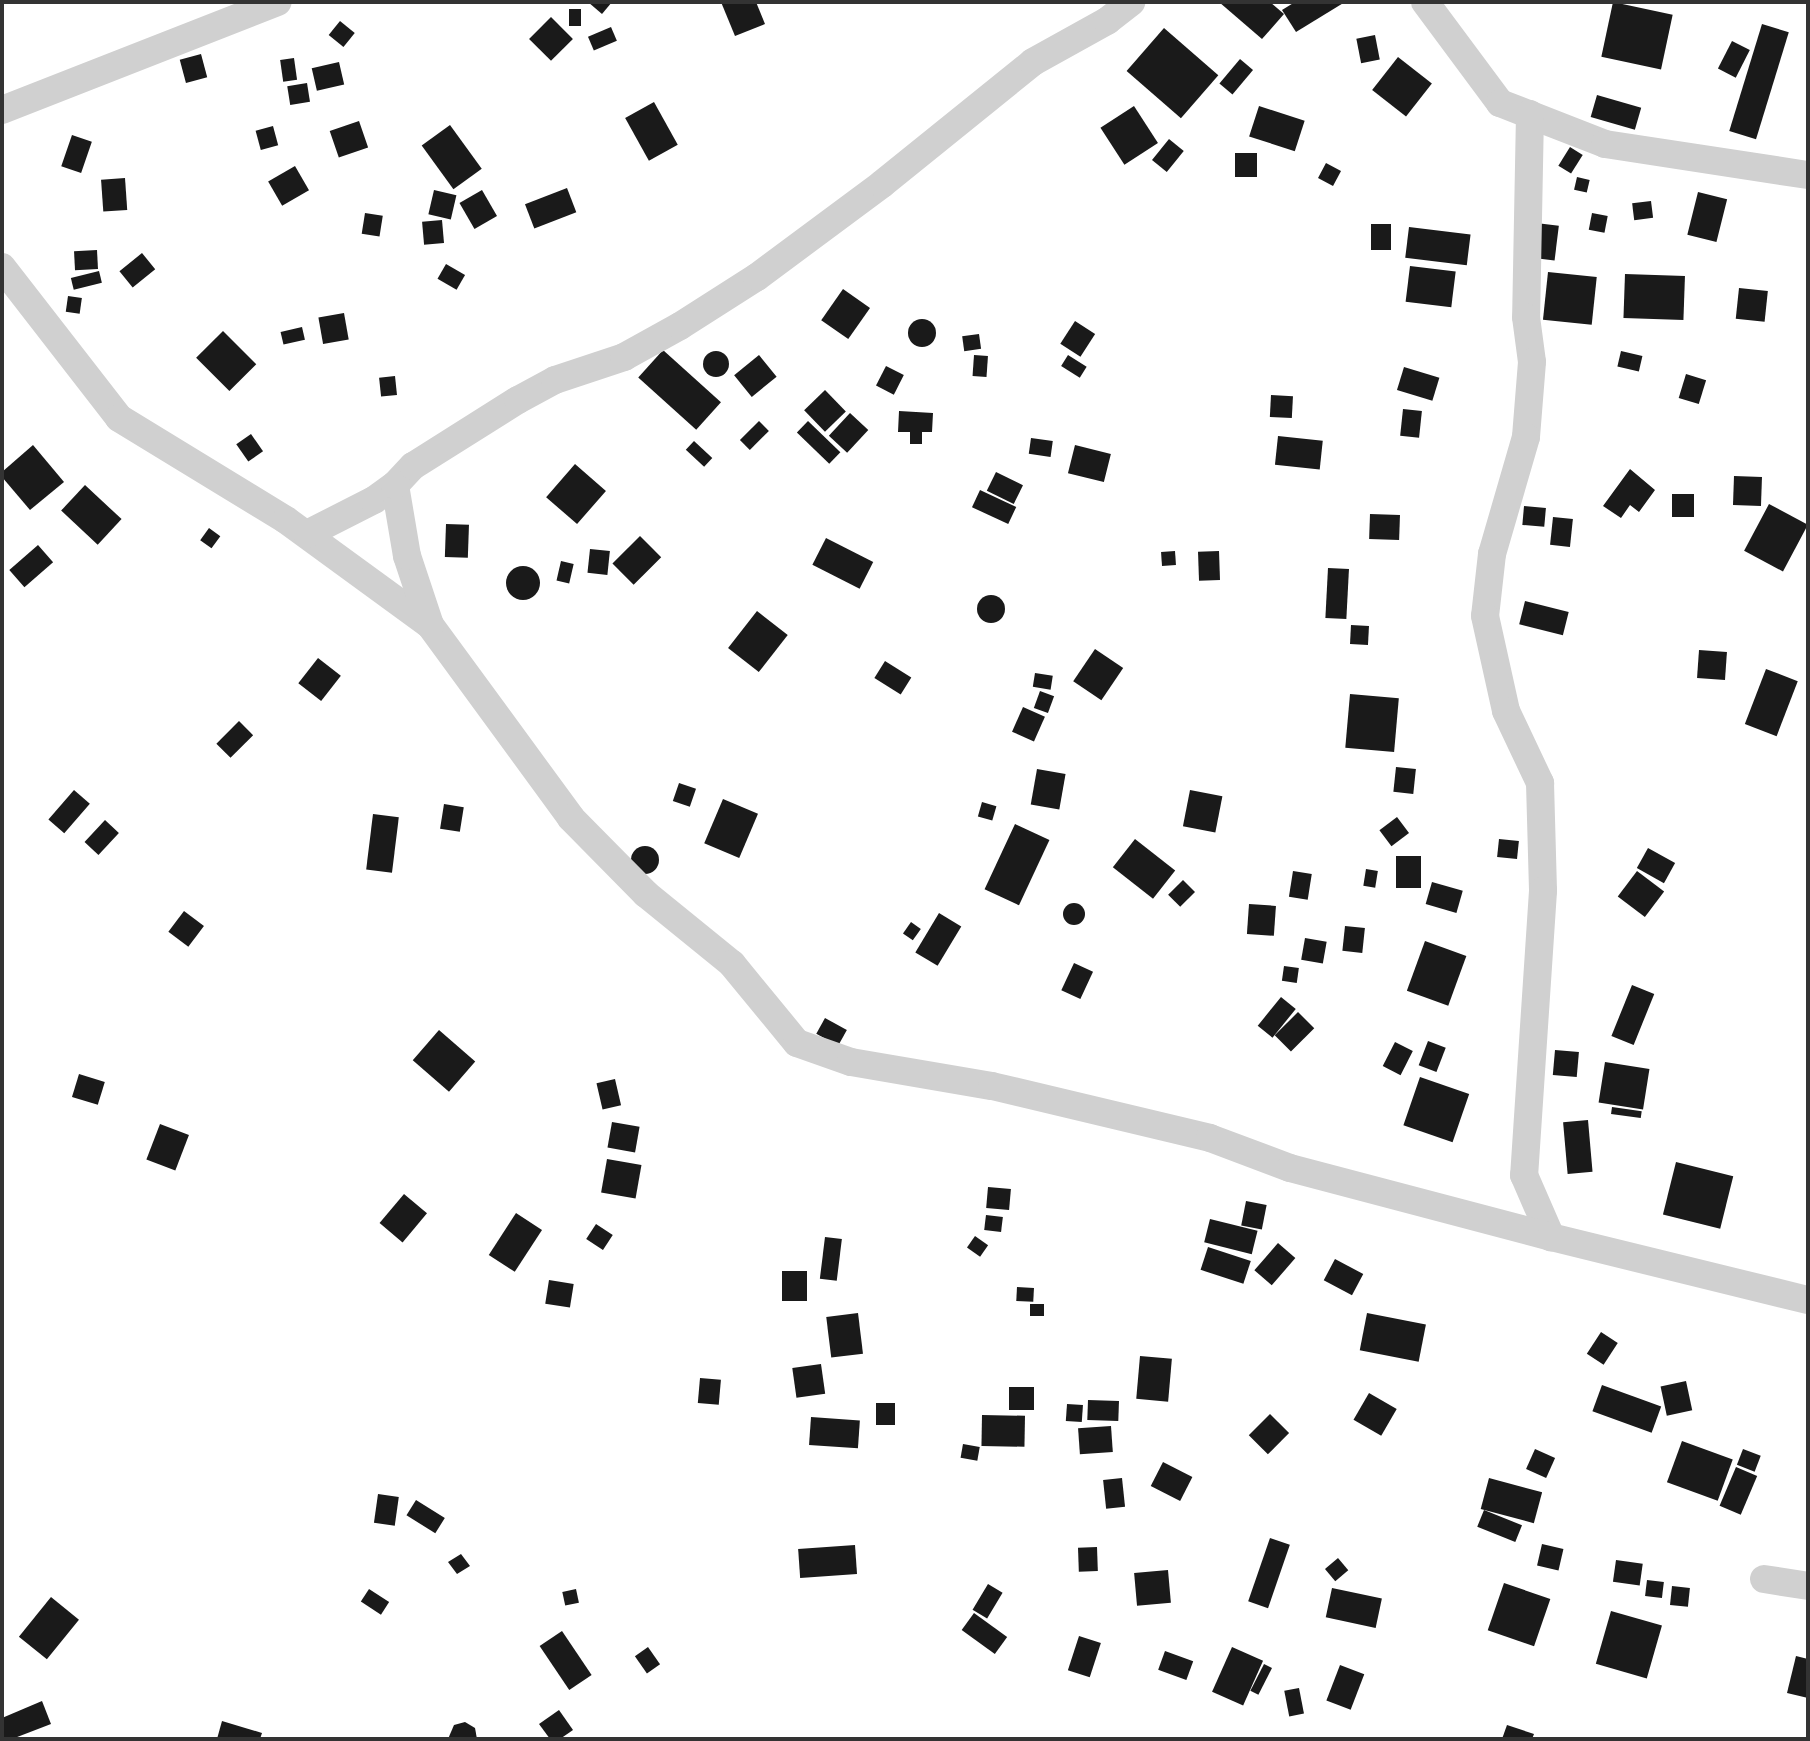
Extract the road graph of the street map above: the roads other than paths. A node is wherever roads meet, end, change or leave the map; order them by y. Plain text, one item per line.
1 (278, 2) edge
2 (1130, 2) edge
3 (1425, 2) edge
4 (2, 110) edge
5 (1530, 114) junction
6 (1808, 175) edge
7 (2, 267) edge
8 (395, 485) junction
9 (307, 534) junction
10 (430, 625) junction
11 (1551, 1237) junction
12 (1808, 1300) edge
13 (1764, 1579) dead end
14 (1808, 1586) edge

1 - 4 street
2 - 8 street
3 - 5 street
5 - 6 street
5 - 11 street
7 - 9 street
8 - 9 street
8 - 10 street
9 - 10 street
10 - 11 street
11 - 12 street
13 - 14 street

